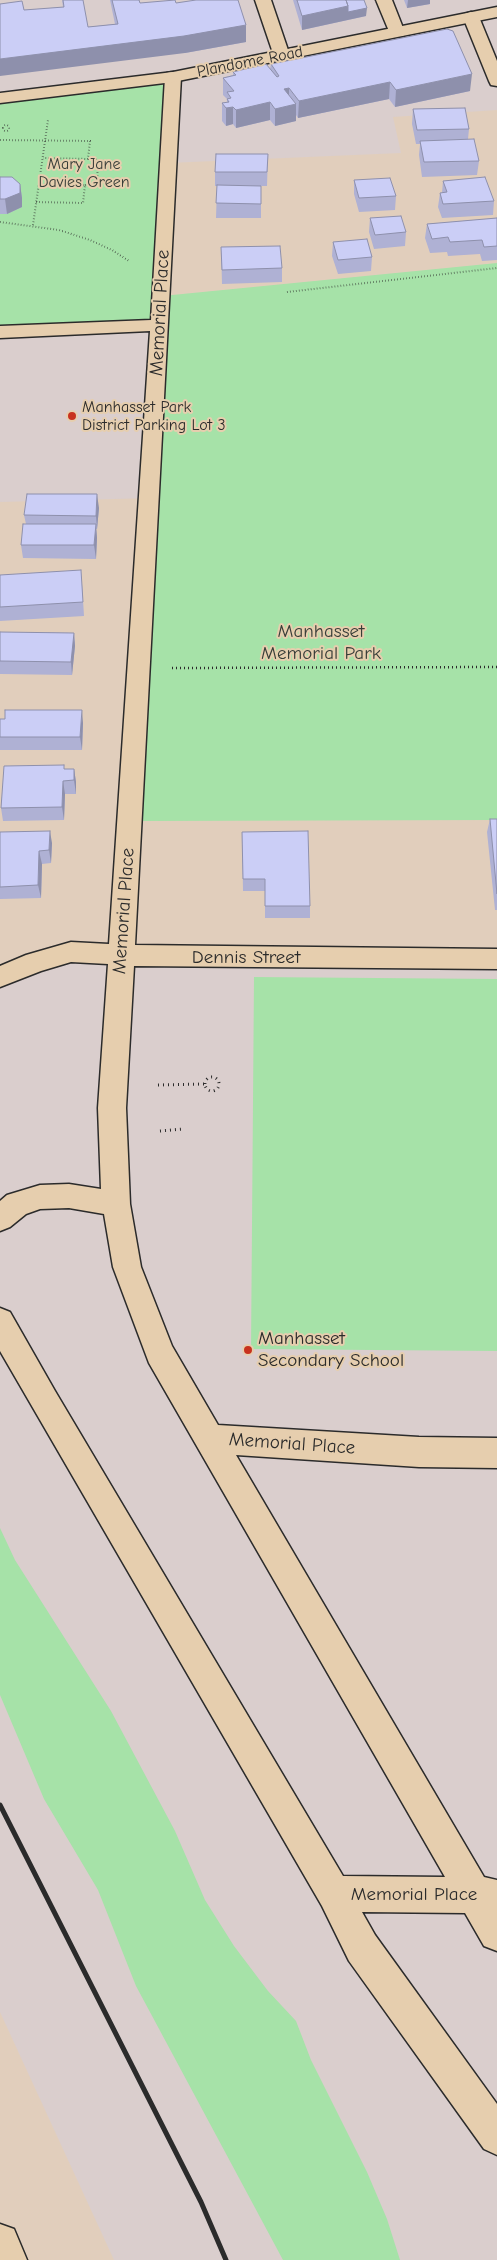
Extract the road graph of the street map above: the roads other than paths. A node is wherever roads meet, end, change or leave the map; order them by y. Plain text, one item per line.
1 (263, 0) edge
2 (384, 0) edge
3 (497, 12) edge
4 (471, 17) junction
5 (397, 33) junction
6 (282, 56) junction
7 (173, 77) junction
8 (497, 81) edge
9 (0, 98) edge
10 (160, 325) junction
11 (0, 332) edge
12 (120, 954) junction
13 (497, 958) edge
14 (0, 977) edge
15 (116, 1204) junction
16 (0, 1218) edge
17 (0, 1322) edge
18 (210, 1439) junction
19 (497, 1453) edge
20 (334, 1894) junction
21 (486, 1895) edge
22 (497, 1933) edge
23 (497, 2136) edge
24 (0, 2242) edge
25 (7, 2260) edge

1 - 6 street
2 - 5 street
3 - 4 street, Plandome Road
4 - 5 street, Plandome Road
4 - 8 street
5 - 6 street, Plandome Road
6 - 7 street, Plandome Road
7 - 9 street, Plandome Road
7 - 10 street, Memorial Place
10 - 11 street
10 - 12 street, Memorial Place
12 - 13 street, Dennis Street
12 - 14 street, Dennis Street
12 - 15 street, Memorial Place
15 - 16 street
15 - 18 street, Memorial Place
17 - 20 street, Memorial Place
18 - 19 street, Memorial Place
18 - 21 street
20 - 21 street, Memorial Place
20 - 23 street
21 - 22 street
24 - 25 street

